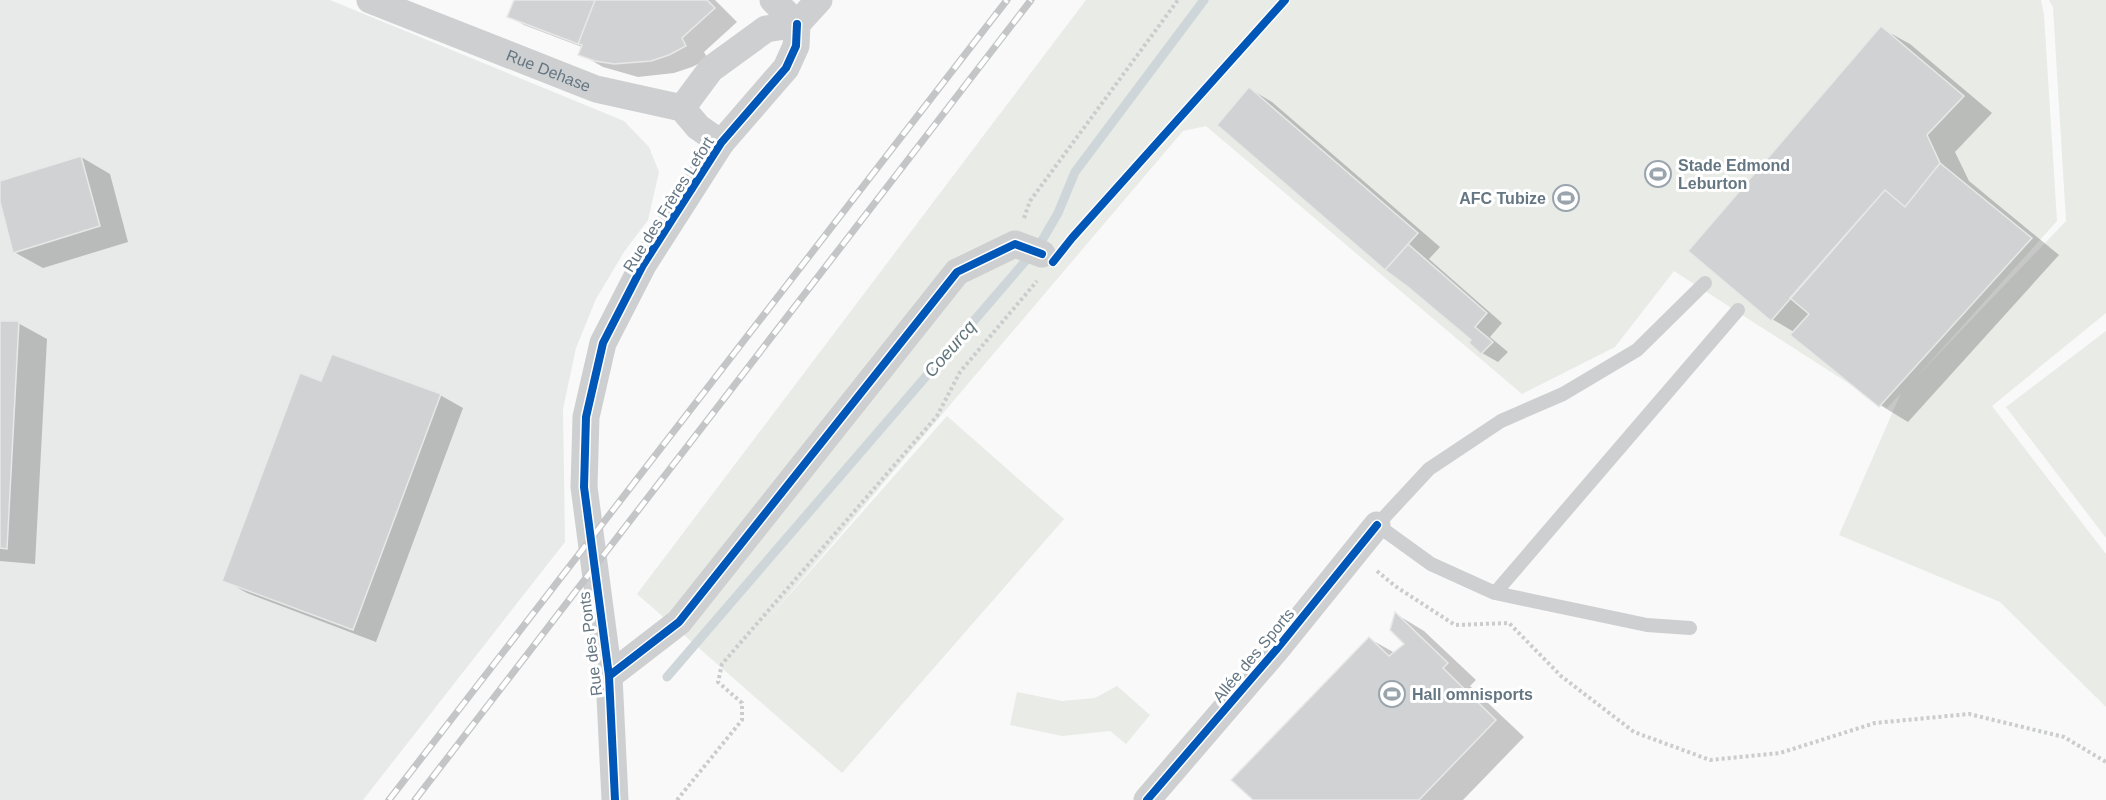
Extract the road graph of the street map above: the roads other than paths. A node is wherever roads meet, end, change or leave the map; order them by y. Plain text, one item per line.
1 (370, 0) edge
2 (773, 0) edge
3 (819, 0) edge
4 (797, 24) junction
5 (682, 108) junction
6 (721, 143) junction
7 (1028, 249) road end
8 (1705, 283) dead end
9 (1738, 310) dead end
10 (584, 486) joint
11 (1377, 525) junction
12 (1494, 593) junction
13 (1690, 628) dead end
14 (609, 676) junction
15 (615, 800) edge
16 (1147, 800) edge

1 - 5 street, Rue Dehase
2 - 4 street
3 - 4 street
4 - 5 street
4 - 6 street, Rue des Frères Lefort
5 - 6 street
6 - 10 street, Rue des Frères Lefort
7 - 14 street
8 - 11 lane, Allée des Sports
9 - 12 lane
10 - 14 street, Rue des Ponts
11 - 12 lane
11 - 16 street, Allée des Sports
12 - 13 lane
14 - 15 street, Rue des Ponts

